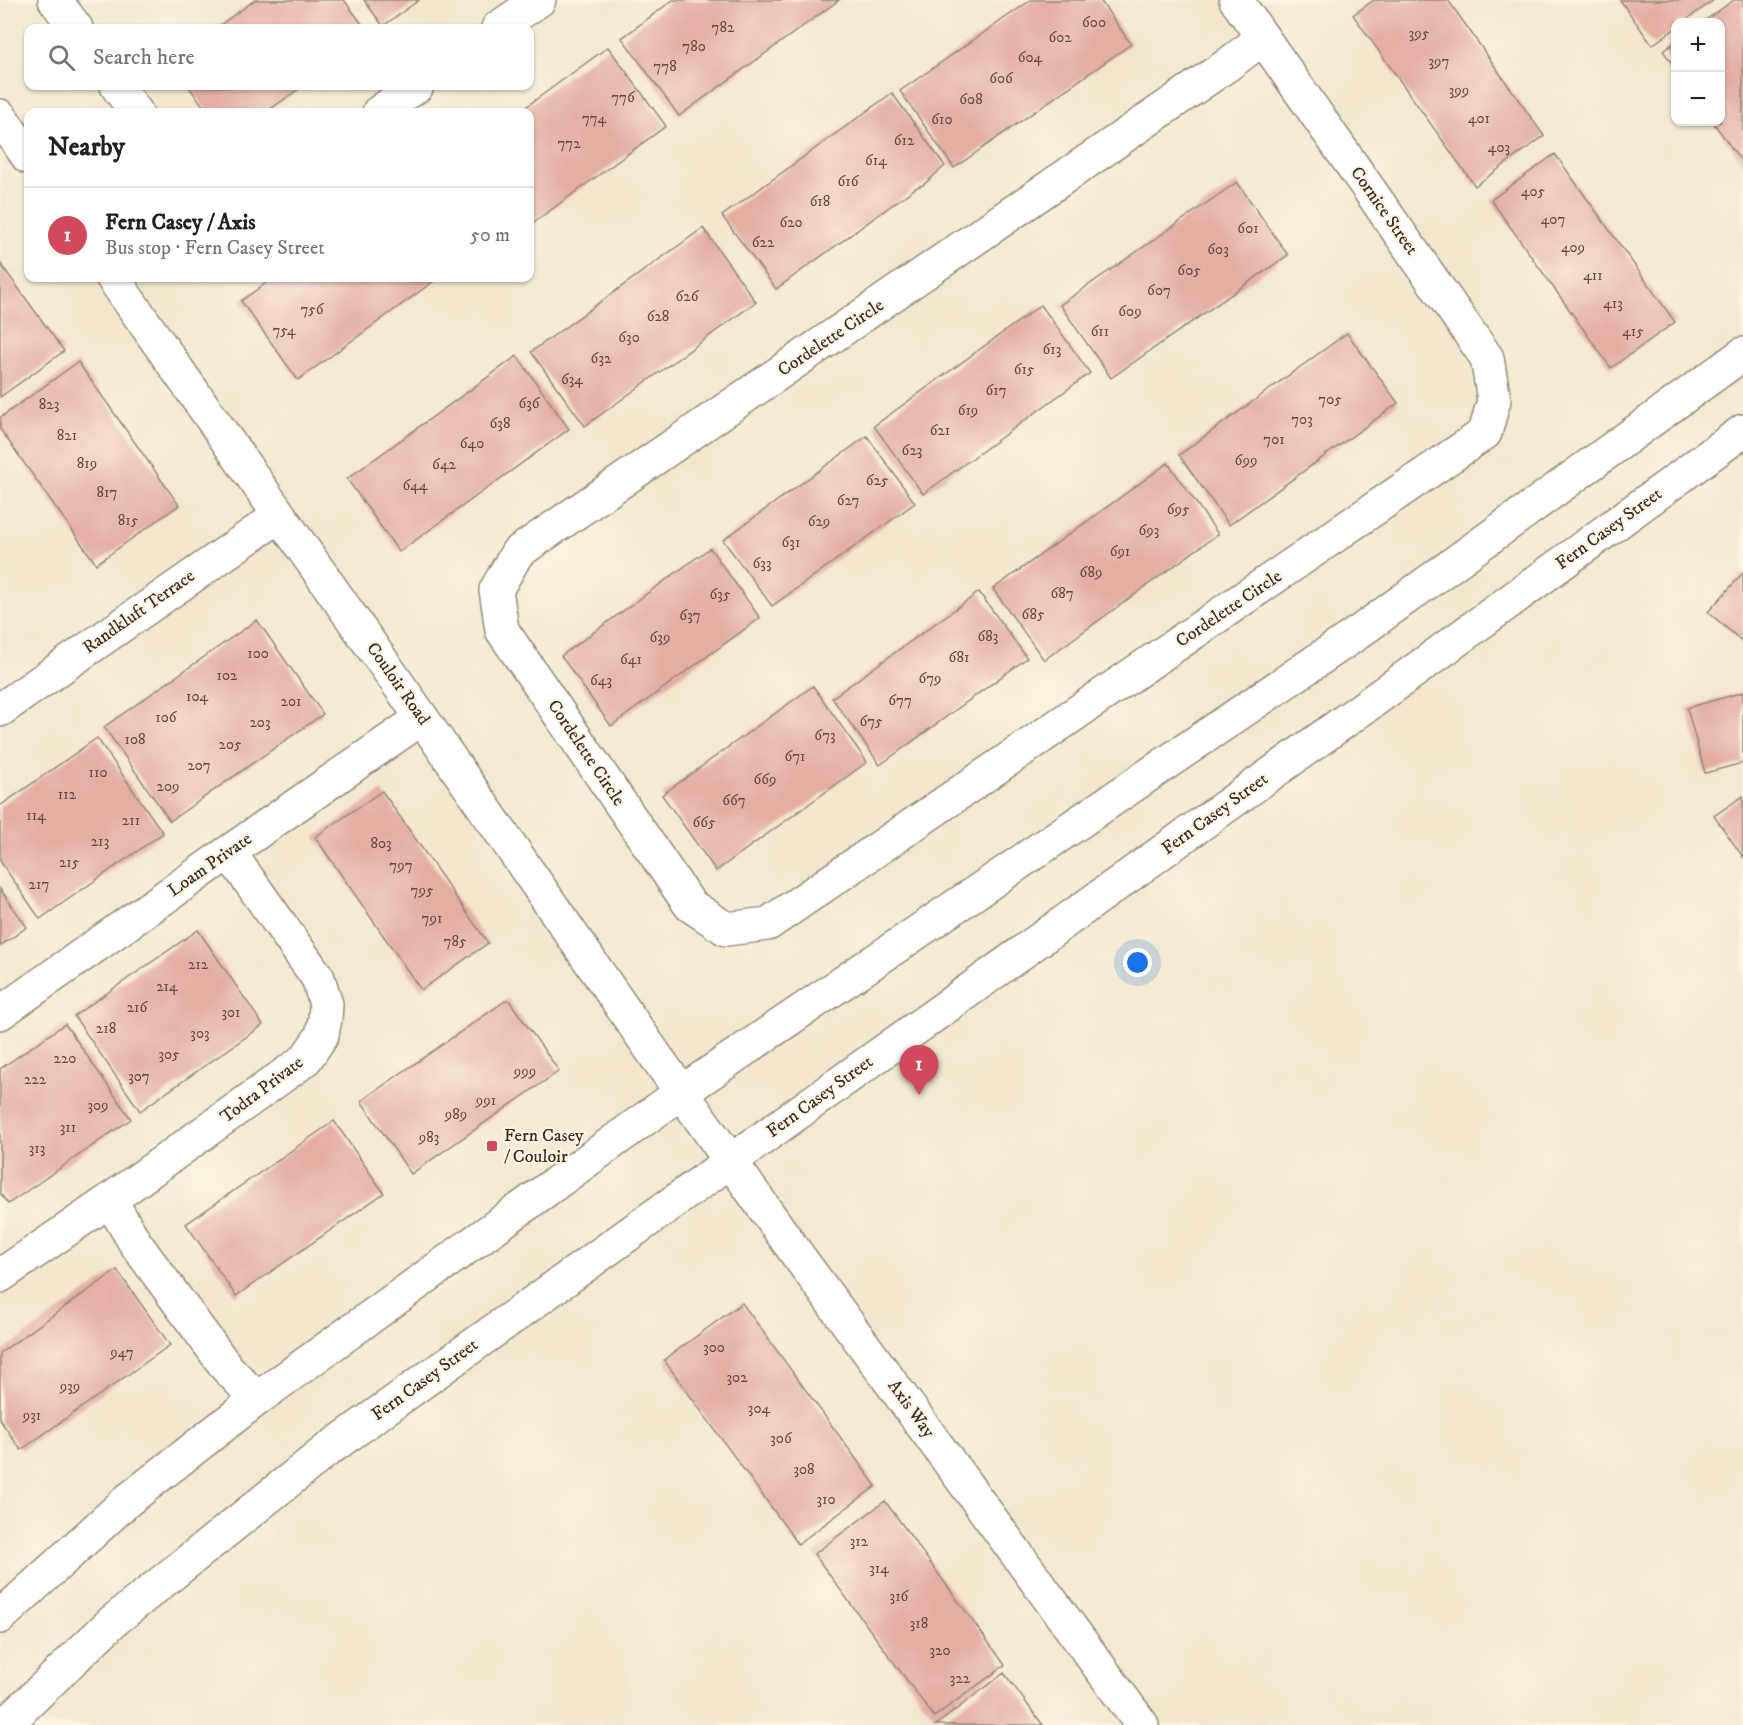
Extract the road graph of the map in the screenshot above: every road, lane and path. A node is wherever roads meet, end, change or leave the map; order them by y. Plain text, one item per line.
1 (55, 0) edge
2 (538, 0) edge
3 (1236, 0) edge
4 (73, 24) edge
5 (504, 24) edge
6 (1263, 38) junction
7 (120, 90) edge
8 (411, 90) edge
9 (133, 108) edge
10 (385, 108) edge
11 (0, 116) edge
12 (24, 151) edge
13 (116, 282) edge
14 (1743, 354) edge
15 (1743, 431) edge
16 (1485, 433) joint
17 (279, 516) junction
18 (0, 710) edge
19 (422, 718) junction
20 (229, 852) junction
21 (0, 1013) edge
22 (682, 1092) junction
23 (732, 1161) junction
24 (110, 1200) junction
25 (0, 1276) edge
26 (257, 1399) junction
27 (0, 1617) edge
28 (5, 1725) edge
29 (1142, 1725) edge

1 - 4 street
2 - 5 street
3 - 6 street, Cornice Street
6 - 16 street, Cornice Street
6 - 16 street, Cordelette Circle
7 - 9 street
8 - 10 street
11 - 12 street
13 - 17 street, Couloir Road
14 - 22 street
15 - 23 street, Fern Casey Street
17 - 18 street, Randkluft Terrace
17 - 19 street, Couloir Road
19 - 20 street, Loam Private
19 - 22 street, Couloir Road
20 - 21 street, Loam Private
20 - 24 street, Todra Private
22 - 23 street, Axis Way
22 - 26 street
23 - 28 street, Fern Casey Street
23 - 29 street, Axis Way
24 - 25 street, Todra Private
24 - 26 street
26 - 27 street

